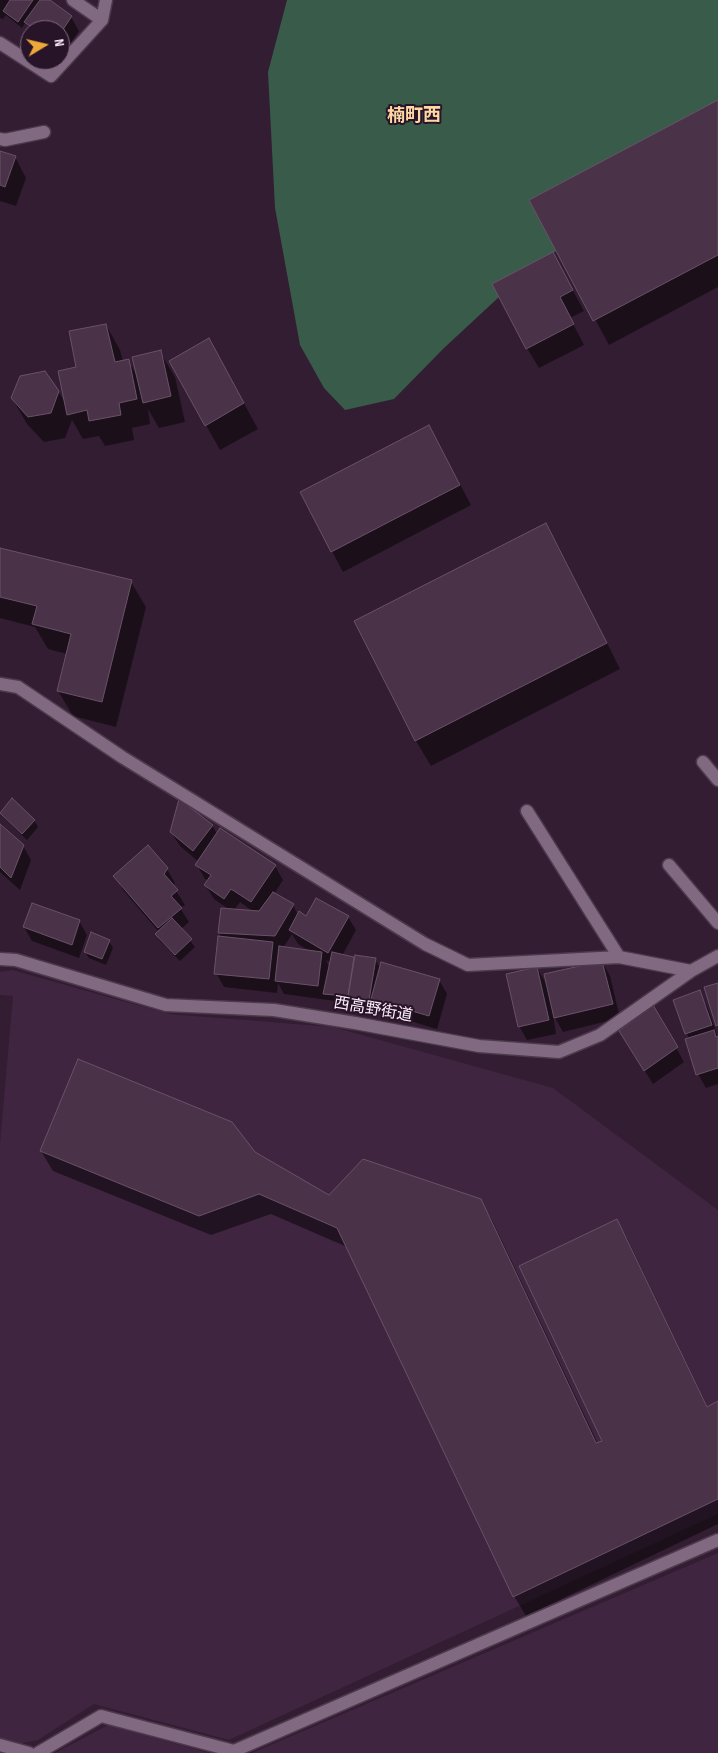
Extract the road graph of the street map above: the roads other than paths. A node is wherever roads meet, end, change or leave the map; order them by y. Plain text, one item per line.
1 (74, 0) edge
2 (106, 0) edge
3 (102, 20) junction
4 (0, 43) edge
5 (44, 132) dead end
6 (0, 139) edge
7 (0, 684) edge
8 (703, 762) dead end
9 (718, 780) edge
10 (527, 811) dead end
11 (669, 865) dead end
12 (718, 923) edge
13 (718, 956) edge
14 (619, 957) junction
15 (0, 959) edge
16 (690, 972) junction
17 (718, 1540) edge
18 (0, 1745) edge
19 (29, 1753) edge
20 (38, 1753) edge

1 - 3 street
2 - 3 street
3 - 4 street
5 - 6 street
7 - 14 street
8 - 9 street
10 - 14 street
11 - 12 street
13 - 16 street, 西高野街道
14 - 16 street
15 - 16 street, 西高野街道
17 - 20 street
18 - 19 street

